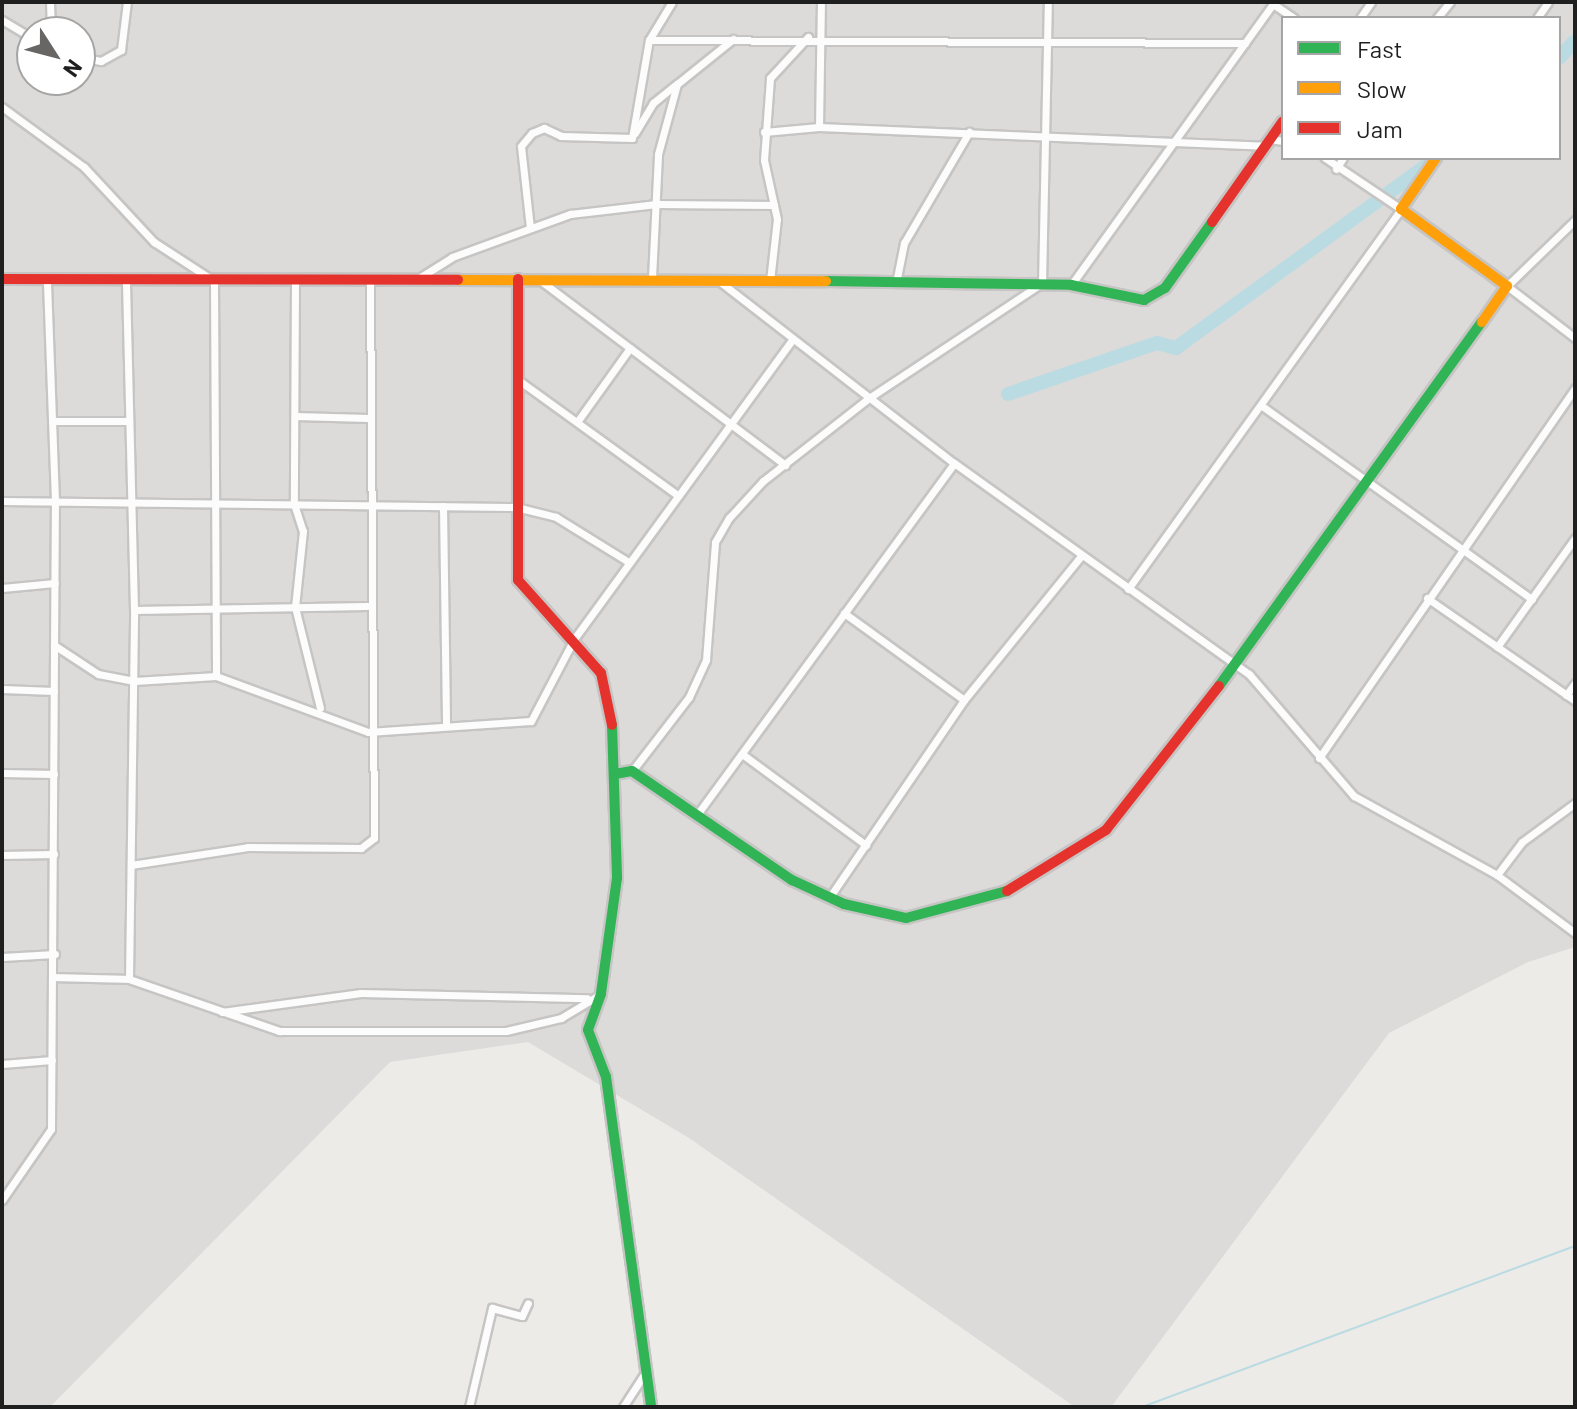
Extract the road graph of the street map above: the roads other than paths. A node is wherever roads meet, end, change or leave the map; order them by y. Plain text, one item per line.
1 (127, 2) edge
2 (672, 2) edge
3 (821, 2) edge
4 (1048, 2) edge
5 (1273, 3) edge
6 (1291, 16) edge
7 (808, 37) junction
8 (821, 37) junction
9 (734, 38) junction
10 (649, 40) junction
11 (1048, 40) junction
12 (1245, 43) junction
13 (96, 60) edge
14 (677, 84) junction
15 (2, 107) edge
16 (1281, 124) edge
17 (819, 127) junction
18 (764, 132) junction
19 (969, 132) junction
20 (1045, 134) junction
21 (632, 138) junction
22 (1176, 140) junction
23 (1281, 141) edge
24 (1268, 143) junction
25 (1327, 160) edge
26 (1342, 160) edge
27 (1435, 160) edge
28 (1336, 169) junction
29 (656, 204) junction
30 (774, 205) junction
31 (1401, 209) junction
32 (1575, 220) edge
33 (530, 228) junction
34 (652, 278) junction
35 (2, 279) edge
36 (518, 279) junction
37 (47, 280) junction
38 (126, 280) junction
39 (540, 280) junction
40 (214, 281) junction
41 (295, 281) junction
42 (415, 281) junction
43 (719, 281) junction
44 (770, 281) junction
45 (370, 282) junction
46 (896, 283) junction
47 (1042, 283) junction
48 (1071, 285) junction
49 (1507, 286) junction
50 (1575, 338) edge
51 (793, 339) junction
52 (630, 348) junction
53 (517, 379) junction
54 (1575, 388) edge
55 (869, 398) junction
56 (1262, 406) junction
57 (295, 416) junction
58 (368, 418) junction
59 (52, 421) junction
60 (128, 421) junction
61 (577, 422) junction
62 (730, 422) junction
63 (954, 463) junction
64 (785, 465) junction
65 (1366, 483) junction
66 (676, 494) junction
67 (2, 501) edge
68 (55, 501) junction
69 (129, 503) junction
70 (214, 504) junction
71 (294, 504) junction
72 (366, 504) junction
73 (443, 506) junction
74 (516, 507) junction
75 (1575, 538) edge
76 (1458, 551) junction
77 (1081, 556) junction
78 (627, 561) junction
79 (55, 583) junction
80 (2, 588) edge
81 (1128, 589) junction
82 (1427, 598) junction
83 (1532, 599) junction
84 (367, 606) junction
85 (295, 607) junction
86 (213, 608) junction
87 (134, 610) junction
88 (844, 613) junction
89 (574, 639) junction
90 (54, 645) junction
91 (1497, 647) junction
92 (1235, 663) junction
93 (216, 676) junction
94 (134, 681) junction
95 (1575, 683) edge
96 (2, 689) edge
97 (54, 691) junction
98 (1566, 695) junction
99 (964, 700) junction
100 (1575, 701) edge
101 (320, 708) junction
102 (446, 725) junction
103 (368, 732) junction
104 (742, 754) junction
105 (1319, 758) junction
106 (632, 771) junction
107 (2, 773) edge
108 (54, 774) junction
109 (615, 774) junction
110 (1575, 803) edge
111 (696, 816) junction
112 (866, 845) junction
113 (54, 854) junction
114 (2, 855) edge
115 (131, 865) junction
116 (1497, 875) junction
117 (829, 898) junction
118 (1575, 933) edge
119 (55, 954) junction
120 (2, 957) edge
121 (55, 977) junction
122 (129, 979) junction
123 (601, 994) junction
124 (587, 998) junction
125 (218, 1013) junction
126 (52, 1060) junction
127 (2, 1064) edge
128 (2, 1200) edge
129 (528, 1303) dead end
130 (645, 1373) junction
131 (469, 1407) edge
132 (623, 1407) edge
133 (651, 1407) edge

1 - 13 street
2 - 10 street
3 - 8 street
4 - 11 street
5 - 6 street
5 - 12 street
7 - 8 street
7 - 9 street
7 - 18 street
8 - 11 street
8 - 17 street
9 - 10 street
9 - 14 street
10 - 21 street
11 - 12 street
11 - 20 street
12 - 22 street
14 - 21 street
14 - 29 street
15 - 40 street
16 - 24 street
17 - 18 street
17 - 19 street
18 - 30 street
19 - 20 street
19 - 46 street
20 - 22 street
20 - 47 street
21 - 33 street
22 - 24 street
22 - 48 street
23 - 24 street
24 - 48 street
25 - 28 street
26 - 28 street
27 - 31 street
28 - 31 street
29 - 30 street
29 - 33 street
29 - 34 street
30 - 44 street
31 - 49 street
31 - 56 street
32 - 49 street
33 - 42 street
34 - 39 street
34 - 43 street
35 - 37 street
36 - 39 street
36 - 42 street
36 - 53 street
37 - 38 street
37 - 59 street
38 - 40 street
38 - 60 street
39 - 52 street
40 - 41 street
40 - 70 street
41 - 45 street
41 - 57 street
42 - 45 street
43 - 44 street
43 - 51 street
44 - 46 street
45 - 58 street
46 - 47 street
47 - 48 street
47 - 55 street
49 - 50 street
49 - 65 street
51 - 55 street
51 - 62 street
52 - 61 street
52 - 62 street
53 - 61 street
53 - 74 street
54 - 76 street
55 - 63 street
55 - 64 street
56 - 65 street
56 - 81 street
57 - 58 street
57 - 71 street
58 - 72 street
59 - 60 street
59 - 68 street
60 - 69 street
61 - 66 street
62 - 64 street
62 - 66 street
63 - 77 street
63 - 88 street
64 - 106 street
65 - 76 street
65 - 92 street
66 - 78 street
67 - 68 street
68 - 69 street
68 - 79 street
69 - 70 street
69 - 87 street
70 - 71 street
70 - 86 street
71 - 72 street
71 - 85 street
72 - 73 street
72 - 84 street
73 - 74 street
73 - 102 street
74 - 78 street
74 - 89 street
75 - 83 street
76 - 82 street
76 - 83 street
77 - 81 street
77 - 99 street
78 - 89 street
79 - 80 street
79 - 90 street
81 - 92 street
82 - 91 street
82 - 105 street
83 - 91 street
84 - 85 street
84 - 103 street
85 - 86 street
85 - 101 street
86 - 87 street
86 - 93 street
87 - 94 street
88 - 99 street
88 - 104 street
89 - 102 street
89 - 109 street
90 - 94 street
90 - 97 street
91 - 98 street
92 - 105 street
92 - 117 street
93 - 94 street
93 - 101 street
94 - 115 street
95 - 98 street
96 - 97 street
97 - 108 street
98 - 100 street
99 - 112 street
101 - 103 street
102 - 103 street
103 - 115 street
104 - 111 street
104 - 112 street
105 - 116 street
106 - 109 street
106 - 111 street
107 - 108 street
108 - 113 street
109 - 123 street
110 - 116 street
111 - 117 street
112 - 117 street
113 - 114 street
113 - 119 street
115 - 122 street
116 - 118 street
119 - 120 street
119 - 121 street
121 - 122 street
121 - 126 street
122 - 125 street
123 - 124 street
123 - 130 street
124 - 125 street
124 - 125 street
126 - 127 street
126 - 128 street
129 - 131 street
130 - 132 street
130 - 133 street

